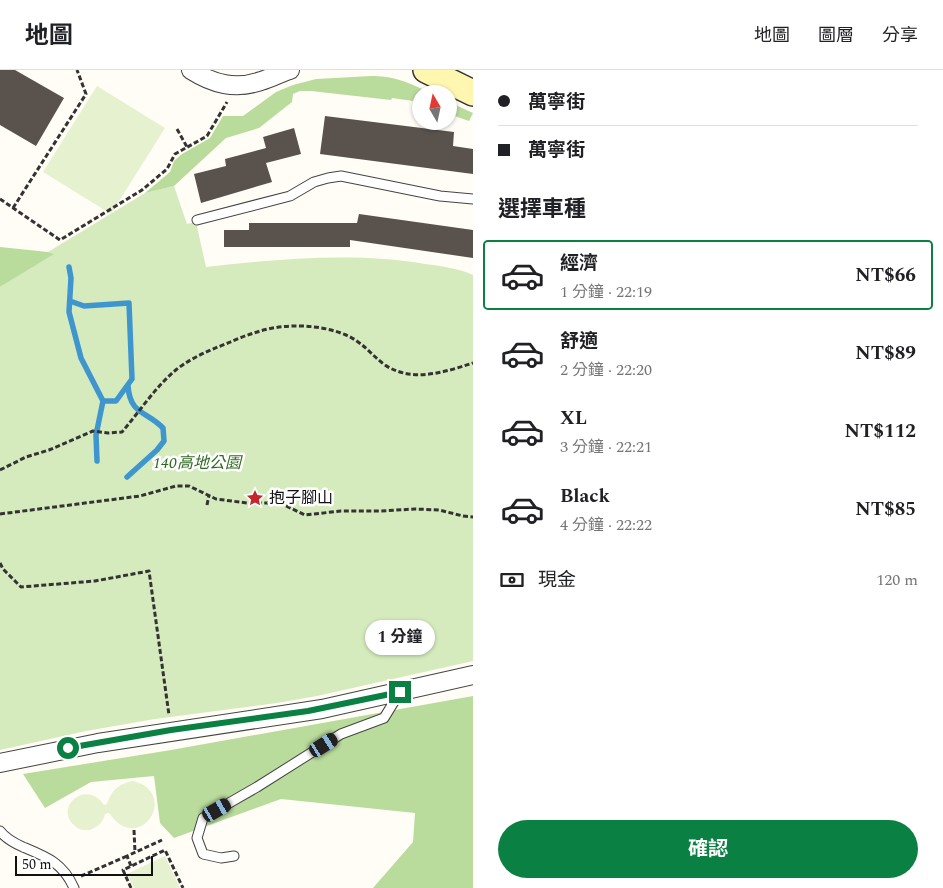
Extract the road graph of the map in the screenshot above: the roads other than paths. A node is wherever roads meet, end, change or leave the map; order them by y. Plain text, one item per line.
1 (191, 70) edge
2 (290, 70) edge
3 (426, 70) edge
4 (473, 93) edge
5 (473, 199) edge
6 (197, 220) dead end
7 (473, 675) edge
8 (400, 692) junction
9 (0, 763) edge
10 (0, 831) edge
11 (234, 856) dead end
12 (73, 884) edge

1 - 2 street
3 - 4 main road
5 - 6 lane
7 - 8 street
8 - 9 street
8 - 11 lane
10 - 12 lane

